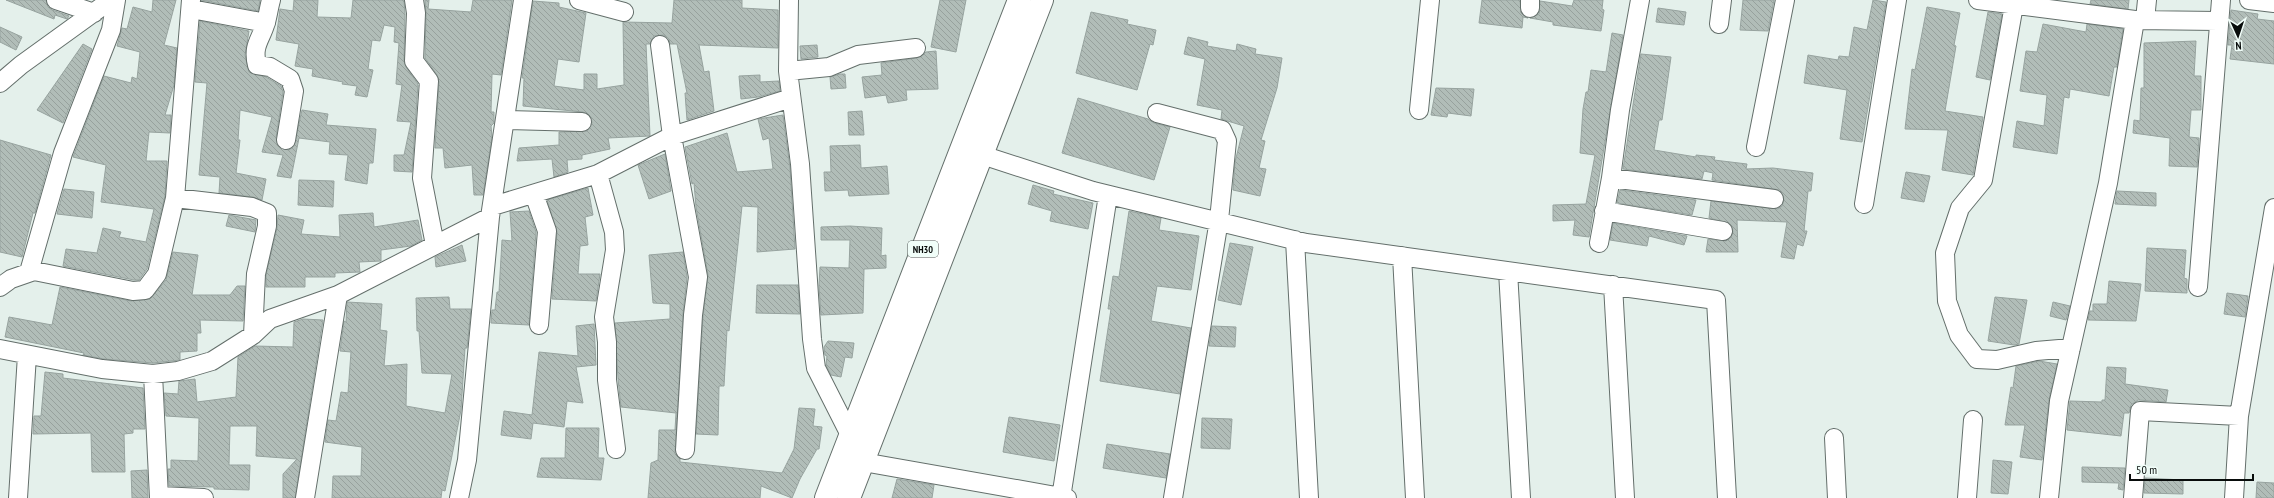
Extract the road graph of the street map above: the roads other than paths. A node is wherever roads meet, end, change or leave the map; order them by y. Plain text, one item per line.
1 (56, 0) edge
2 (111, 0) edge
3 (116, 0) edge
4 (271, 0) edge
5 (414, 0) edge
6 (523, 0) edge
7 (579, 0) edge
8 (789, 0) edge
9 (1019, 0) edge
10 (1042, 0) edge
11 (1430, 0) edge
12 (1640, 0) edge
13 (1722, 0) edge
14 (1785, 0) edge
15 (1897, 0) edge
16 (1978, 0) edge
17 (2147, 0) edge
18 (2221, 0) edge
19 (2249, 0) edge
20 (2274, 3) edge
21 (191, 4) edge
22 (2014, 5) junction
23 (624, 12) dead end
24 (94, 13) junction
25 (2140, 20) junction
26 (2218, 21) junction
27 (266, 23) junction
28 (1719, 24) dead end
29 (660, 45) dead end
30 (916, 48) dead end
31 (788, 70) junction
32 (0, 83) edge
33 (791, 98) junction
34 (1419, 110) dead end
35 (1157, 113) dead end
36 (506, 120) junction
37 (582, 122) dead end
38 (672, 136) junction
39 (286, 140) dead end
40 (1756, 147) dead end
41 (982, 155) junction
42 (598, 174) junction
43 (1611, 178) junction
44 (534, 194) junction
45 (1108, 195) junction
46 (175, 198) junction
47 (1774, 199) dead end
48 (1864, 204) dead end
49 (2274, 208) edge
50 (1604, 211) junction
51 (491, 212) junction
52 (1219, 220) junction
53 (1723, 231) dead end
54 (1295, 240) junction
55 (1599, 243) dead end
56 (435, 245) junction
57 (1402, 256) junction
58 (2270, 260) edge
59 (1508, 271) junction
60 (29, 272) junction
61 (1613, 285) junction
62 (0, 287) edge
63 (2198, 287) dead end
64 (338, 295) junction
65 (539, 325) dead end
66 (253, 335) junction
67 (2071, 348) junction
68 (0, 349) edge
69 (27, 355) junction
70 (153, 374) junction
71 (2239, 416) junction
72 (1973, 420) dead end
73 (850, 435) junction
74 (1834, 438) dead end
75 (616, 449) dead end
76 (686, 450) dead end
77 (863, 462) junction
78 (159, 497) edge
79 (18, 498) edge
80 (204, 498) edge
81 (305, 498) edge
82 (459, 498) edge
83 (826, 498) edge
84 (849, 498) edge
85 (1063, 498) edge
86 (1173, 498) edge
87 (1309, 498) edge
88 (1415, 498) edge
89 (1521, 498) edge
90 (1625, 498) edge
91 (1727, 498) edge
92 (1836, 498) edge
93 (1967, 498) edge
94 (2048, 498) edge
95 (2133, 498) edge
96 (2234, 498) edge

1 - 24 street
2 - 24 street
3 - 60 street
4 - 27 street
5 - 56 street
6 - 36 street
7 - 23 street
8 - 31 street
9 - 73 highway, NH30
10 - 41 highway, NH30
11 - 34 street
12 - 43 street
13 - 28 street
14 - 40 street
15 - 48 street
16 - 22 street
17 - 25 street
18 - 26 street
19 - 20 street
21 - 27 street
21 - 46 street
22 - 25 street
22 - 67 street
24 - 32 street
25 - 26 street
25 - 67 street
26 - 63 street
27 - 39 street
29 - 38 street
30 - 31 street
31 - 33 street
33 - 38 street
33 - 73 street
35 - 52 street
36 - 37 street
36 - 51 street
38 - 42 street
38 - 76 street
41 - 45 street
41 - 77 highway, NH30
42 - 44 street
42 - 75 street
43 - 47 street
43 - 50 street
44 - 51 street
44 - 65 street
45 - 52 street
45 - 85 street
46 - 60 street
46 - 66 street
49 - 58 street
50 - 53 street
50 - 55 street
51 - 56 street
51 - 82 street
52 - 54 street
52 - 86 street
54 - 57 street
54 - 87 street
56 - 64 street
57 - 59 street
57 - 88 street
58 - 71 street
59 - 61 street
59 - 89 street
60 - 62 street
61 - 90 street
61 - 91 street
64 - 66 street
64 - 81 street
66 - 70 street
67 - 94 street
68 - 69 street
69 - 70 street
69 - 79 street
70 - 78 street
71 - 95 street
71 - 96 street
72 - 93 street
73 - 83 highway, NH30
74 - 92 street
77 - 84 highway, NH30
77 - 85 street
78 - 80 street

